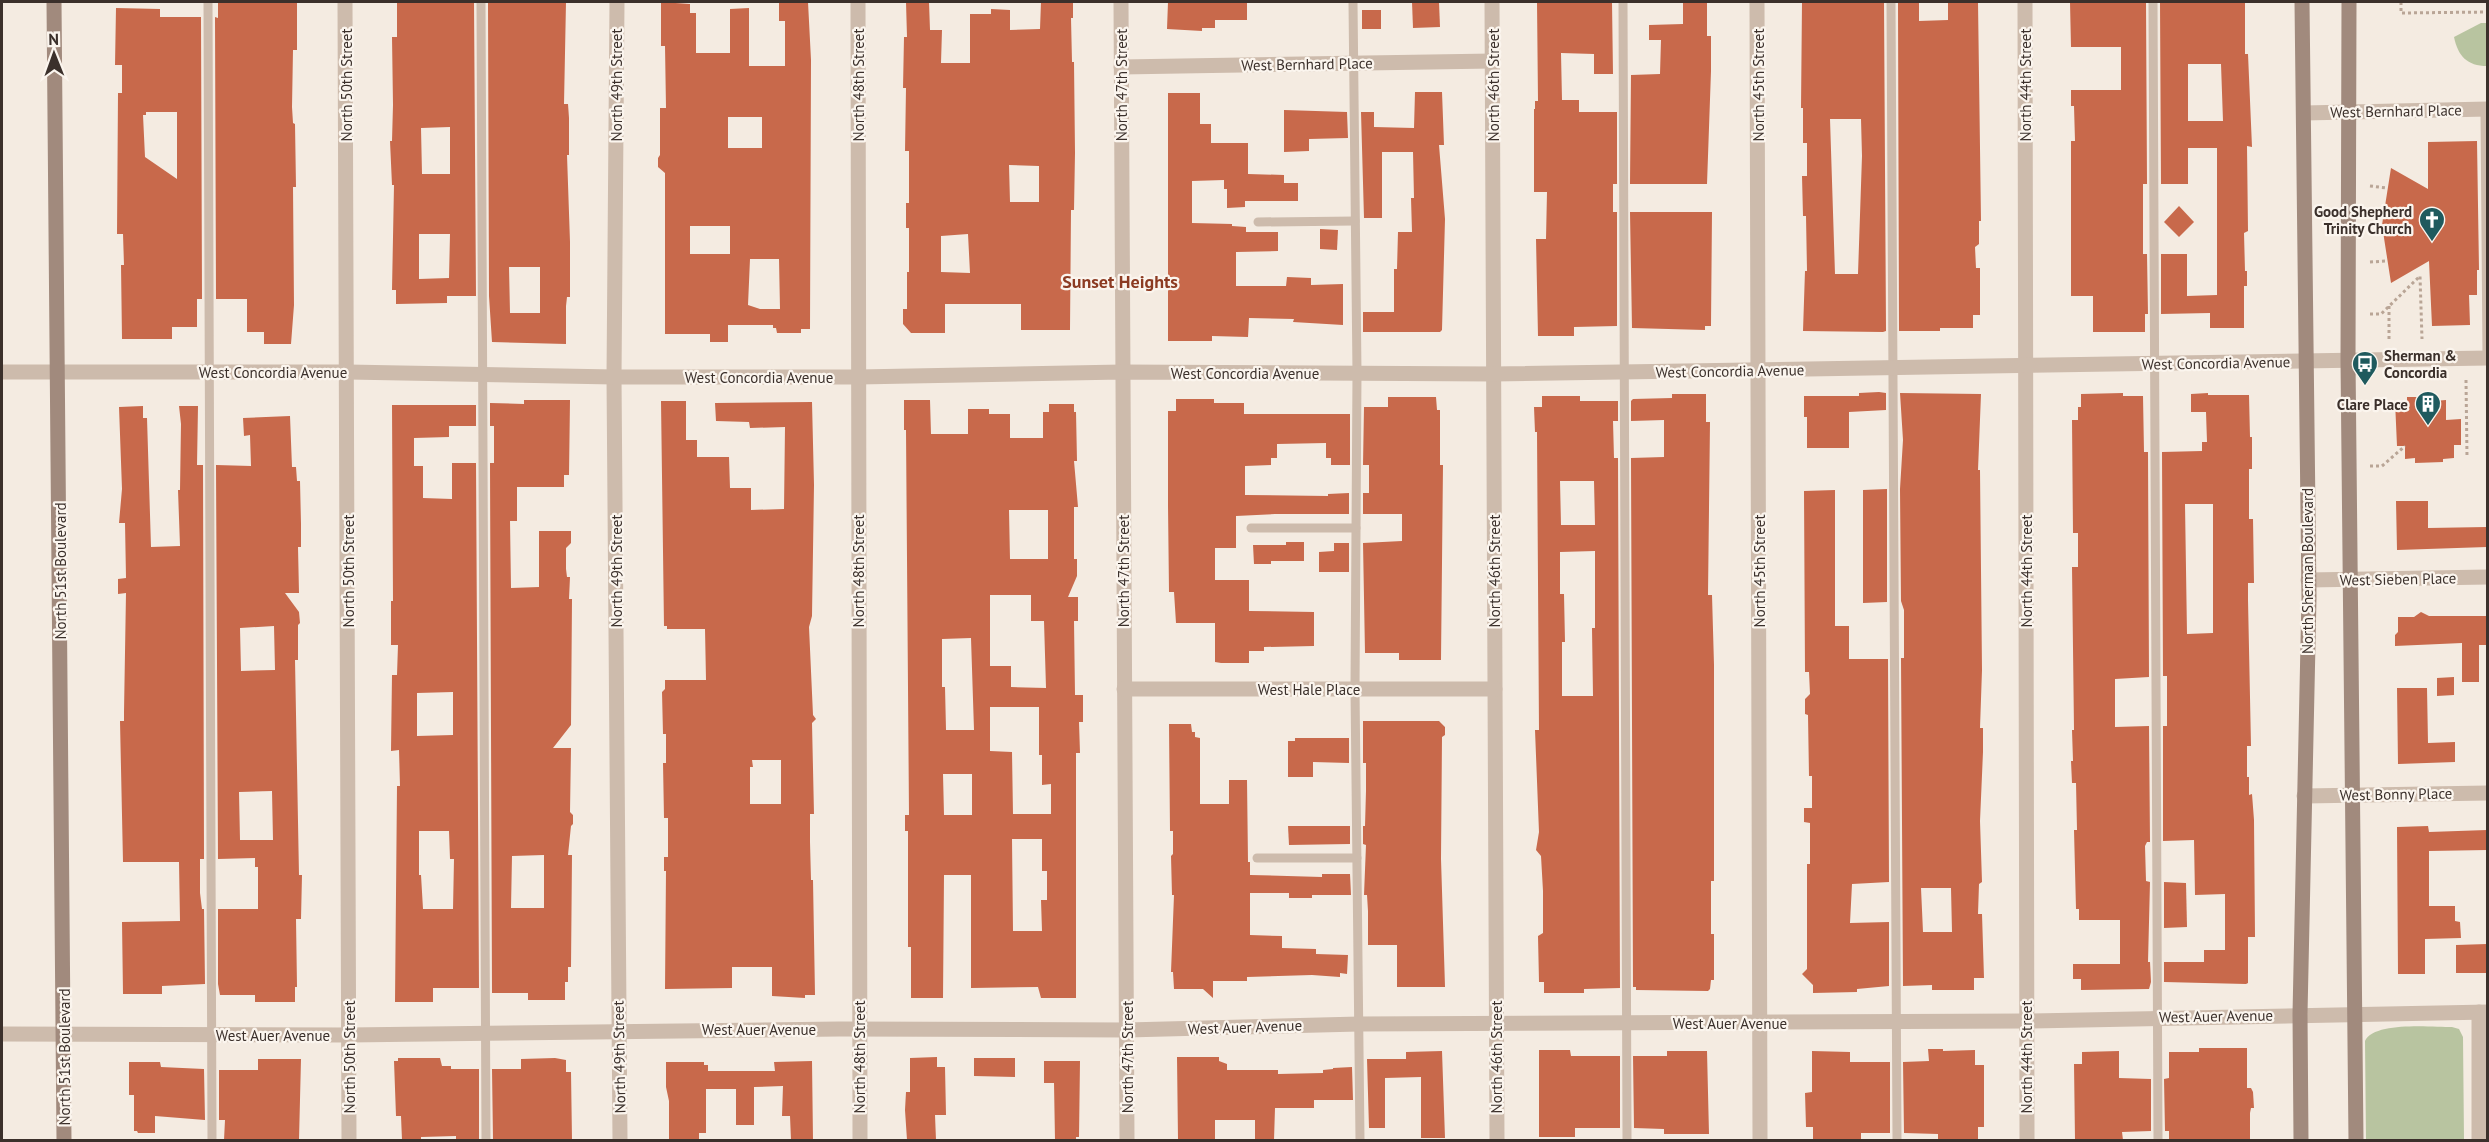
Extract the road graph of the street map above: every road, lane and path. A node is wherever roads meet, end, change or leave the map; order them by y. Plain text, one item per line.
1 (54, 2) edge
2 (208, 2) edge
3 (345, 2) edge
4 (481, 2) edge
5 (617, 2) edge
6 (858, 2) edge
7 (1121, 2) edge
8 (1353, 2) edge
9 (1492, 2) edge
10 (1623, 2) edge
11 (1757, 2) edge
12 (1891, 2) edge
13 (2025, 2) edge
14 (2153, 2) edge
15 (2302, 2) edge
16 (2349, 2) edge
17 (2401, 2) edge
18 (2487, 12) edge
19 (1493, 61) junction
20 (1353, 63) junction
21 (1122, 67) junction
22 (2486, 110) edge
23 (2349, 112) junction
24 (2304, 113) junction
25 (2370, 186) dead end
26 (2387, 188) dead end
27 (1355, 221) junction
28 (1258, 222) dead end
29 (2387, 261) dead end
30 (2370, 262) dead end
31 (2389, 306) junction
32 (2370, 314) dead end
33 (2389, 339) dead end
34 (2422, 339) dead end
35 (2487, 358) edge
36 (2348, 360) junction
37 (2306, 361) junction
38 (2153, 364) junction
39 (2025, 366) junction
40 (1894, 368) junction
41 (1759, 370) junction
42 (2, 372) edge
43 (58, 372) junction
44 (209, 372) junction
45 (348, 372) junction
46 (1122, 372) junction
47 (1623, 372) junction
48 (1357, 373) junction
49 (1494, 374) junction
50 (482, 375) junction
51 (614, 377) junction
52 (858, 377) junction
53 (2466, 380) dead end
54 (2405, 446) dead end
55 (2467, 457) dead end
56 (2370, 466) dead end
57 (1251, 528) dead end
58 (1356, 528) junction
59 (2487, 577) edge
60 (2308, 580) junction
61 (2351, 580) junction
62 (1124, 689) junction
63 (1355, 689) junction
64 (1495, 689) junction
65 (2487, 793) edge
66 (2354, 795) junction
67 (2304, 796) junction
68 (1257, 858) dead end
69 (1357, 858) junction
70 (2483, 1012) edge
71 (2355, 1013) junction
72 (2300, 1014) junction
73 (2158, 1018) junction
74 (2026, 1021) junction
75 (1896, 1022) junction
76 (1496, 1023) junction
77 (1626, 1023) junction
78 (1359, 1024) junction
79 (1758, 1024) junction
80 (859, 1029) junction
81 (619, 1030) junction
82 (1127, 1030) junction
83 (64, 1033) junction
84 (485, 1033) junction
85 (2, 1034) edge
86 (212, 1034) junction
87 (348, 1035) junction
88 (64, 1140) edge
89 (212, 1140) edge
90 (349, 1140) edge
91 (486, 1140) edge
92 (620, 1140) edge
93 (860, 1140) edge
94 (1127, 1140) edge
95 (1360, 1140) edge
96 (1497, 1140) edge
97 (1627, 1140) edge
98 (1760, 1140) edge
99 (1897, 1140) edge
100 (2027, 1140) edge
101 (2158, 1140) edge
102 (2301, 1140) edge
103 (2356, 1140) edge
104 (2479, 1140) edge

1 - 43 main road, North 51st Boulevard
2 - 44 lane
3 - 45 street, North 50th Street
4 - 50 lane
5 - 51 street, North 49th Street
6 - 52 street, North 48th Street
7 - 21 street, North 47th Street
8 - 20 lane
9 - 19 street, North 46th Street
10 - 47 lane
11 - 41 street, North 45th Street
12 - 40 lane
13 - 39 street, North 44th Street
14 - 38 lane
15 - 24 main road, North Sherman Boulevard
16 - 23 main road
17 - 18 path
19 - 20 street, West Bernhard Place
19 - 49 street, North 46th Street
20 - 21 street, West Bernhard Place
20 - 27 lane
21 - 46 street, North 47th Street
22 - 23 street, West Bernhard Place
22 - 35 lane
23 - 24 street, West Bernhard Place
23 - 36 main road
24 - 37 main road, North Sherman Boulevard
25 - 26 path
27 - 28 lane
27 - 48 lane
29 - 30 path
31 - 32 path
31 - 33 path
31 - 34 path
35 - 36 street, West Concordia Avenue
36 - 37 street, West Concordia Avenue
36 - 61 main road
37 - 38 street, West Concordia Avenue
37 - 60 main road, North Sherman Boulevard
38 - 39 street, West Concordia Avenue
38 - 73 lane
39 - 40 street, West Concordia Avenue
39 - 74 street, North 44th Street
40 - 41 street, West Concordia Avenue
40 - 75 lane
41 - 47 street, West Concordia Avenue
41 - 79 street, North 45th Street
42 - 43 street, West Concordia Avenue
43 - 44 street, West Concordia Avenue
43 - 83 main road, North 51st Boulevard
44 - 45 street, West Concordia Avenue
44 - 86 lane
45 - 50 street, West Concordia Avenue
45 - 87 street, North 50th Street
46 - 48 street, West Concordia Avenue
46 - 52 street, West Concordia Avenue
46 - 62 street, North 47th Street
47 - 49 street, West Concordia Avenue
47 - 77 lane
48 - 49 street, West Concordia Avenue
48 - 58 lane
49 - 64 street, North 46th Street
50 - 51 street, West Concordia Avenue
50 - 84 lane
51 - 52 street, West Concordia Avenue
51 - 81 street, North 49th Street
52 - 80 street, North 48th Street
53 - 55 path
54 - 56 path
57 - 58 lane
58 - 63 lane
59 - 61 street, West Sieben Place
60 - 61 street, West Sieben Place
60 - 67 main road, North Sherman Boulevard
61 - 66 main road
62 - 63 street, West Hale Place
62 - 82 street, North 47th Street
63 - 64 street, West Hale Place
63 - 69 lane
64 - 76 street, North 46th Street
65 - 66 street, West Bonny Place
66 - 67 street, West Bonny Place
66 - 71 main road
67 - 72 main road, North Sherman Boulevard
68 - 69 lane
69 - 78 lane
70 - 71 street, West Auer Avenue
70 - 104 street
71 - 72 street, West Auer Avenue
71 - 103 main road
72 - 73 street, West Auer Avenue
72 - 102 main road, North Sherman Boulevard
73 - 74 street, West Auer Avenue
73 - 101 lane
74 - 75 street, West Auer Avenue
74 - 100 street, North 44th Street
75 - 79 street, West Auer Avenue
75 - 99 lane
76 - 77 street, West Auer Avenue
76 - 78 street, West Auer Avenue
76 - 96 street, North 46th Street
77 - 79 street, West Auer Avenue
77 - 97 lane
78 - 82 street, West Auer Avenue
78 - 95 lane
79 - 98 street, North 45th Street
80 - 81 street, West Auer Avenue
80 - 82 street, West Auer Avenue
80 - 93 street, North 48th Street
81 - 84 street, West Auer Avenue
81 - 92 street, North 49th Street
82 - 94 street, North 47th Street
83 - 85 street, West Auer Avenue
83 - 86 street, West Auer Avenue
83 - 88 main road, North 51st Boulevard
84 - 87 street, West Auer Avenue
84 - 91 lane
86 - 87 street, West Auer Avenue
86 - 89 lane
87 - 90 street, North 50th Street

